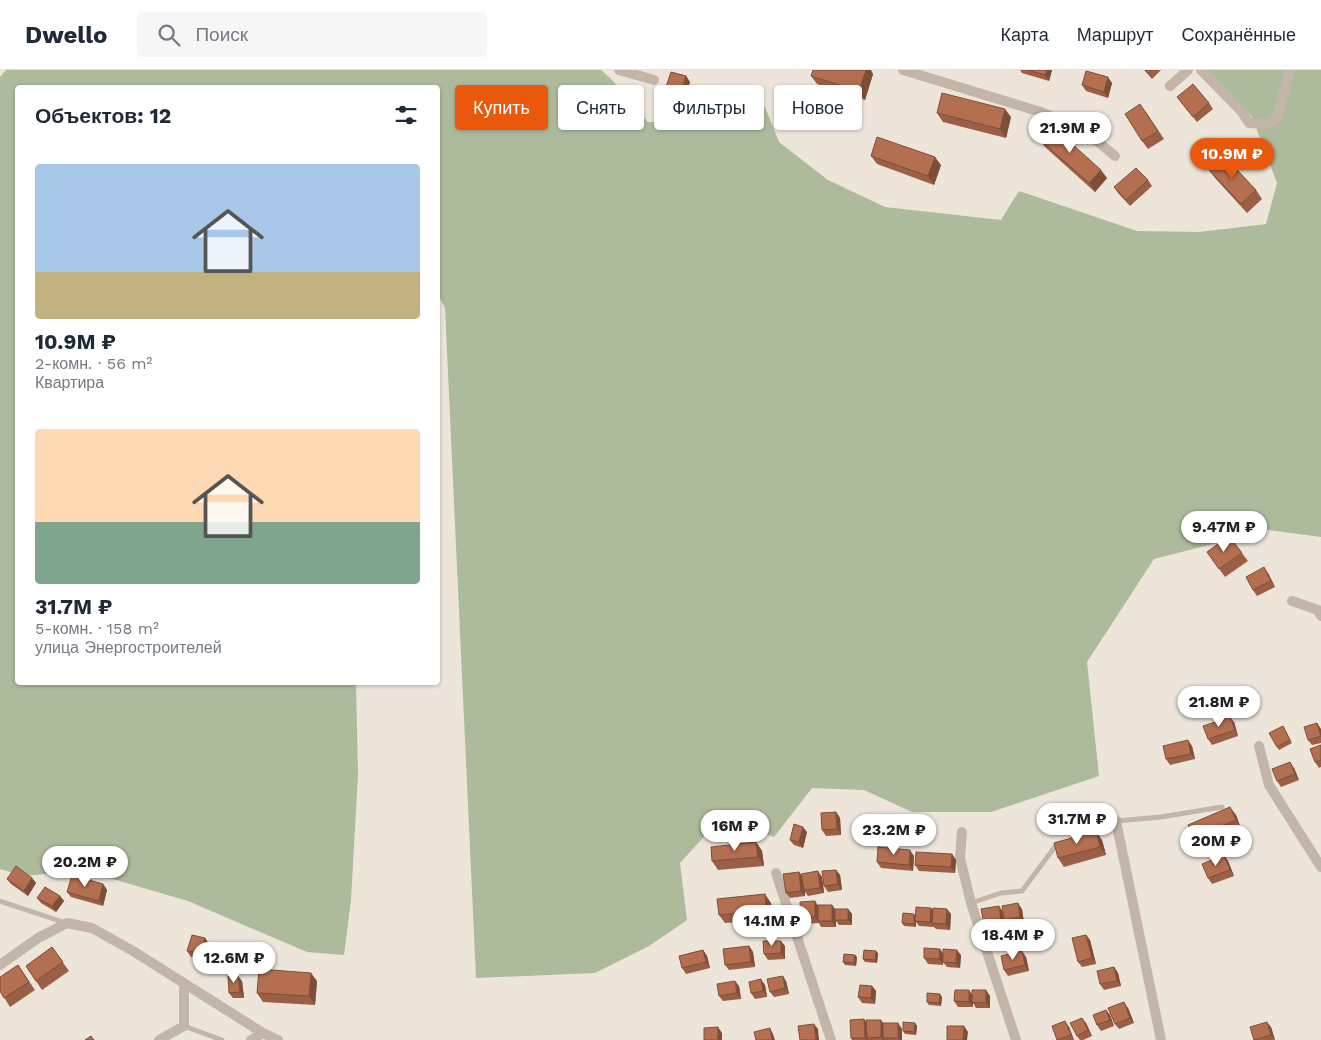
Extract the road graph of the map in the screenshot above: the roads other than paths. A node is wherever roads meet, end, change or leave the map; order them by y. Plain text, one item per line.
1 (619, 70) edge
2 (903, 70) edge
3 (1188, 70) edge
4 (1201, 70) edge
5 (1290, 70) edge
6 (654, 80) dead end
7 (1170, 86) dead end
8 (1115, 156) dead end
9 (1292, 601) dead end
10 (1321, 616) edge
11 (1260, 746) dead end
12 (1222, 806) dead end
13 (1116, 822) junction
14 (962, 832) dead end
15 (1321, 867) edge
16 (776, 873) dead end
17 (0, 901) edge
18 (971, 903) junction
19 (67, 923) junction
20 (0, 965) edge
21 (184, 984) junction
22 (184, 1026) junction
23 (263, 1033) junction
24 (159, 1040) edge
25 (222, 1040) edge
26 (252, 1040) edge
27 (278, 1040) edge
28 (831, 1040) edge
29 (1016, 1040) edge
30 (1161, 1040) edge

1 - 6 street
2 - 8 street
3 - 7 street
4 - 5 street
9 - 10 street
11 - 15 street
12 - 13 lane
13 - 18 lane
13 - 30 street
14 - 18 street
16 - 28 street
17 - 19 lane
18 - 29 street
19 - 20 street
19 - 21 street
21 - 22 street
21 - 23 street
22 - 24 street
22 - 25 lane
23 - 26 street
23 - 27 street

